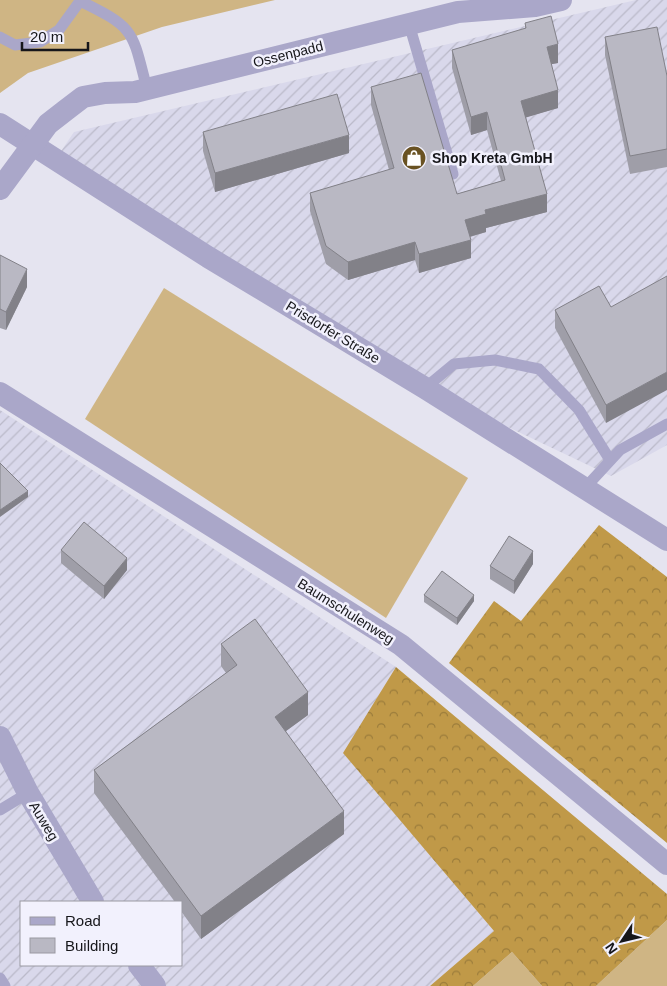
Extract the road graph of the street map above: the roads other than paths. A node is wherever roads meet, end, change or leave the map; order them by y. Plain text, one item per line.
1 (561, 0) edge
2 (409, 24) junction
3 (0, 36) edge
4 (147, 89) junction
5 (0, 124) edge
6 (35, 145) junction
7 (453, 174) edge
8 (0, 189) edge
9 (425, 388) junction
10 (0, 393) edge
11 (667, 424) edge
12 (610, 460) junction
13 (584, 489) junction
14 (667, 540) edge
15 (0, 737) edge
16 (28, 793) junction
17 (0, 810) edge
18 (667, 864) edge
19 (92, 901) edge
20 (140, 966) edge
21 (0, 978) edge
22 (5, 986) edge
23 (155, 986) edge

1 - 2 street, Ossenpadd
2 - 4 street, Ossenpadd
2 - 7 lane
3 - 4 lane
4 - 6 street, Ossenpadd
5 - 6 street, Prisdorfer Straße
6 - 8 street
6 - 9 street, Prisdorfer Straße
9 - 12 lane
9 - 13 street, Prisdorfer Straße
10 - 18 street, Baumschulenweg
11 - 12 lane
12 - 13 lane
13 - 14 street, Prisdorfer Straße
15 - 16 street, Auweg
16 - 17 lane
16 - 19 street, Auweg
20 - 23 street
21 - 22 lane

